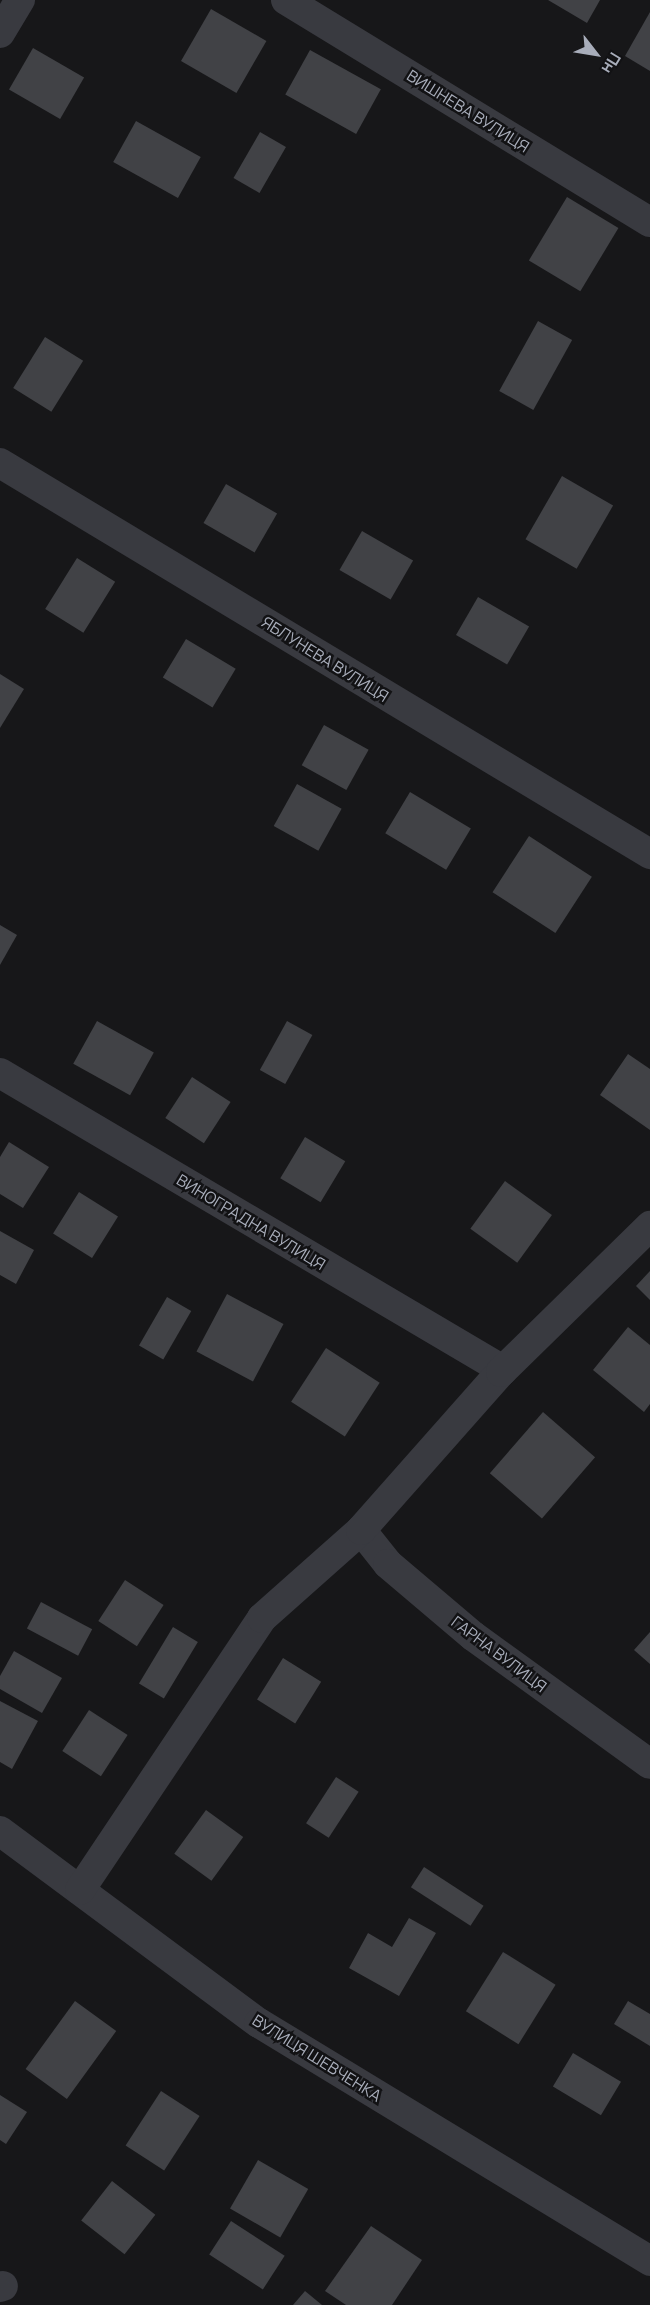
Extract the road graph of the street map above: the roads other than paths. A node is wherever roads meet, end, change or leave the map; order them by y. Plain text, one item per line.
1 (20, 0) edge
2 (286, 0) edge
3 (0, 33) edge
4 (650, 222) edge
5 (0, 463) edge
6 (650, 854) edge
7 (0, 1073) edge
8 (650, 1226) edge
9 (503, 1371) junction
10 (361, 1530) junction
11 (650, 1764) edge
12 (0, 1831) edge
13 (80, 1890) junction
14 (650, 2262) edge

1 - 3 street
2 - 4 street, ВИШНЕВА ВУЛИЦЯ
5 - 6 street, ЯБЛУНЕВА ВУЛИЦЯ
7 - 9 street, ВИНОГРАДНА ВУЛИЦЯ
8 - 9 street
9 - 10 street
10 - 11 street, ГАРНА ВУЛИЦЯ
10 - 13 street
12 - 13 street, ВУЛИЦЯ ШЕВЧЕНКА
13 - 14 street, ВУЛИЦЯ ШЕВЧЕНКА

